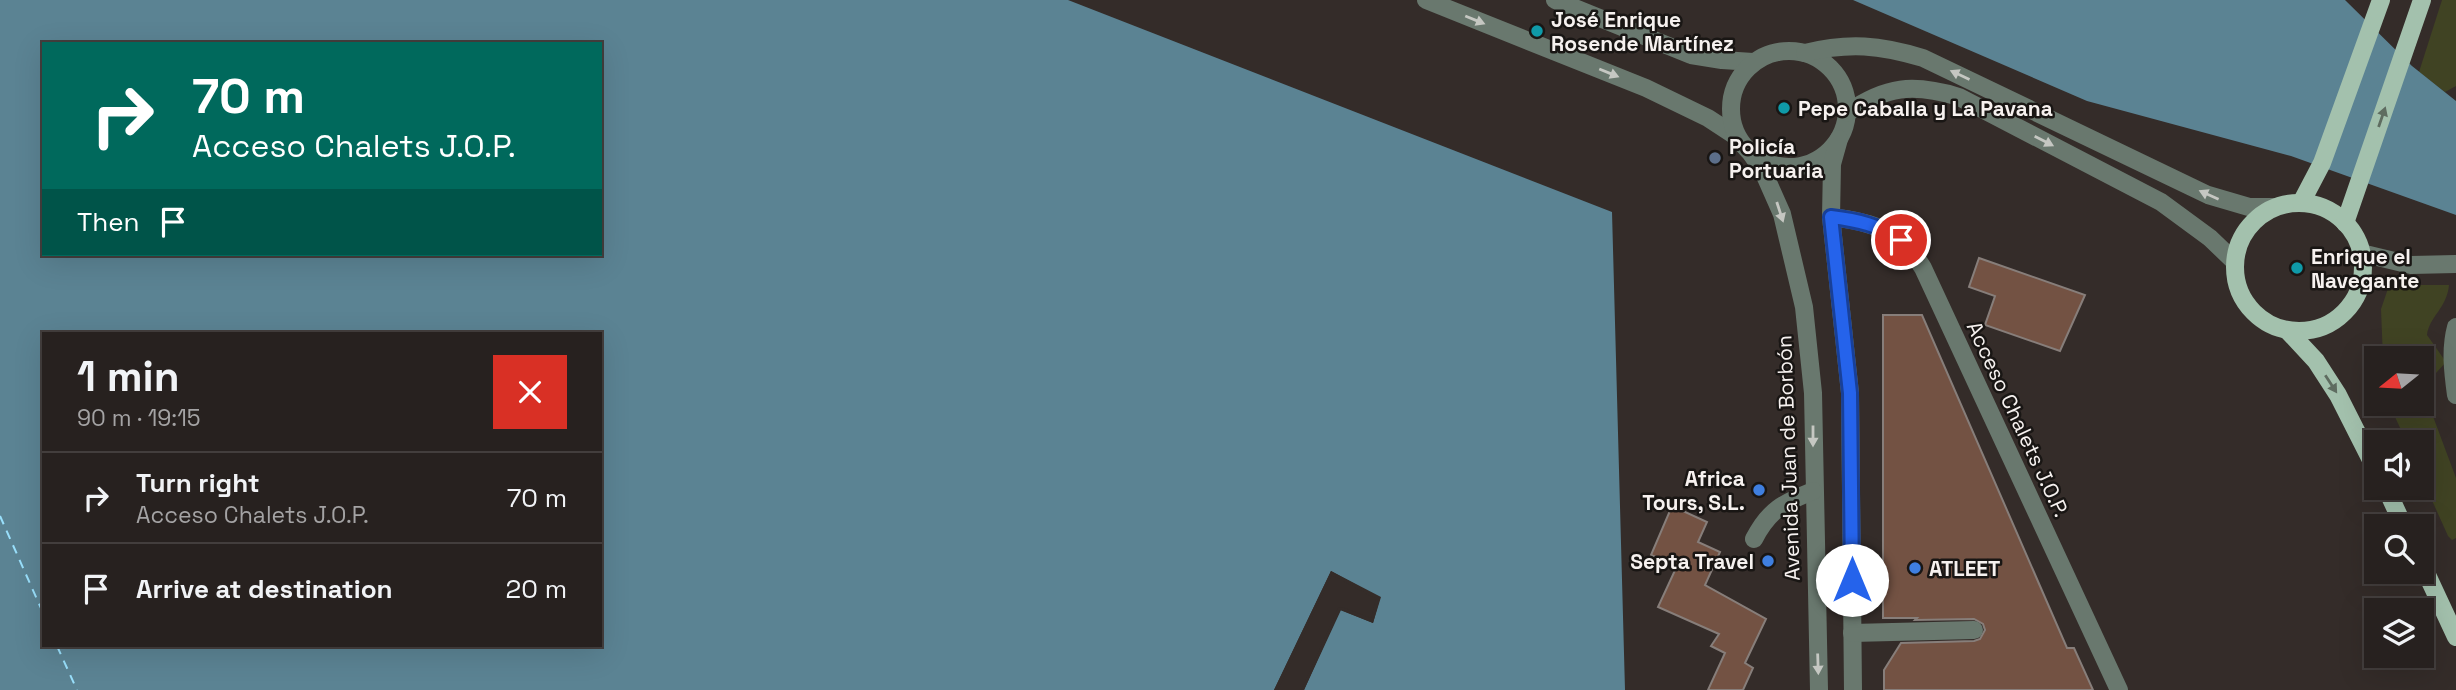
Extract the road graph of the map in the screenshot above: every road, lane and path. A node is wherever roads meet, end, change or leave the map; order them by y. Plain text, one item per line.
1 (1426, 0) edge
2 (1555, 0) edge
3 (2380, 3) edge
4 (2419, 8) edge
5 (1805, 53) junction
6 (1753, 62) junction
7 (1847, 114) junction
8 (1737, 136) junction
9 (1839, 139) junction
10 (1749, 152) junction
11 (2301, 203) junction
12 (2275, 207) junction
13 (1831, 217) junction
14 (2345, 223) junction
15 (2361, 253) junction
16 (2235, 262) junction
17 (2456, 264) edge
18 (2456, 327) edge
19 (2288, 331) junction
20 (2456, 396) edge
21 (2364, 446) edge
22 (1813, 491) junction
23 (1754, 539) dead end
24 (2431, 584) edge
25 (1974, 630) dead end
26 (1852, 633) junction
27 (2456, 637) edge
28 (1819, 690) edge
29 (1853, 690) edge
30 (2119, 690) edge

1 -> 8 street
2 - 6 street
3 - 11 main road
14 -> 4 main road
5 - 6 street
5 - 7 street
12 -> 5 street
6 - 8 street
7 - 9 street
7 -> 16 street
8 - 10 street
9 - 10 street
9 - 13 street
10 -> 22 street, Avenida Juan de Borbón
11 - 12 main road
11 - 14 main road
12 - 16 main road
13 - 26 street
13 - 30 street, Acceso Chalets J.O.P.
14 - 15 main road
15 - 17 street
15 - 19 main road
16 - 19 main road
18 - 20 street
19 -> 21 main road
22 - 23 street
22 -> 28 street, Avenida Juan de Borbón
24 - 27 main road
25 - 26 street
26 - 29 street

